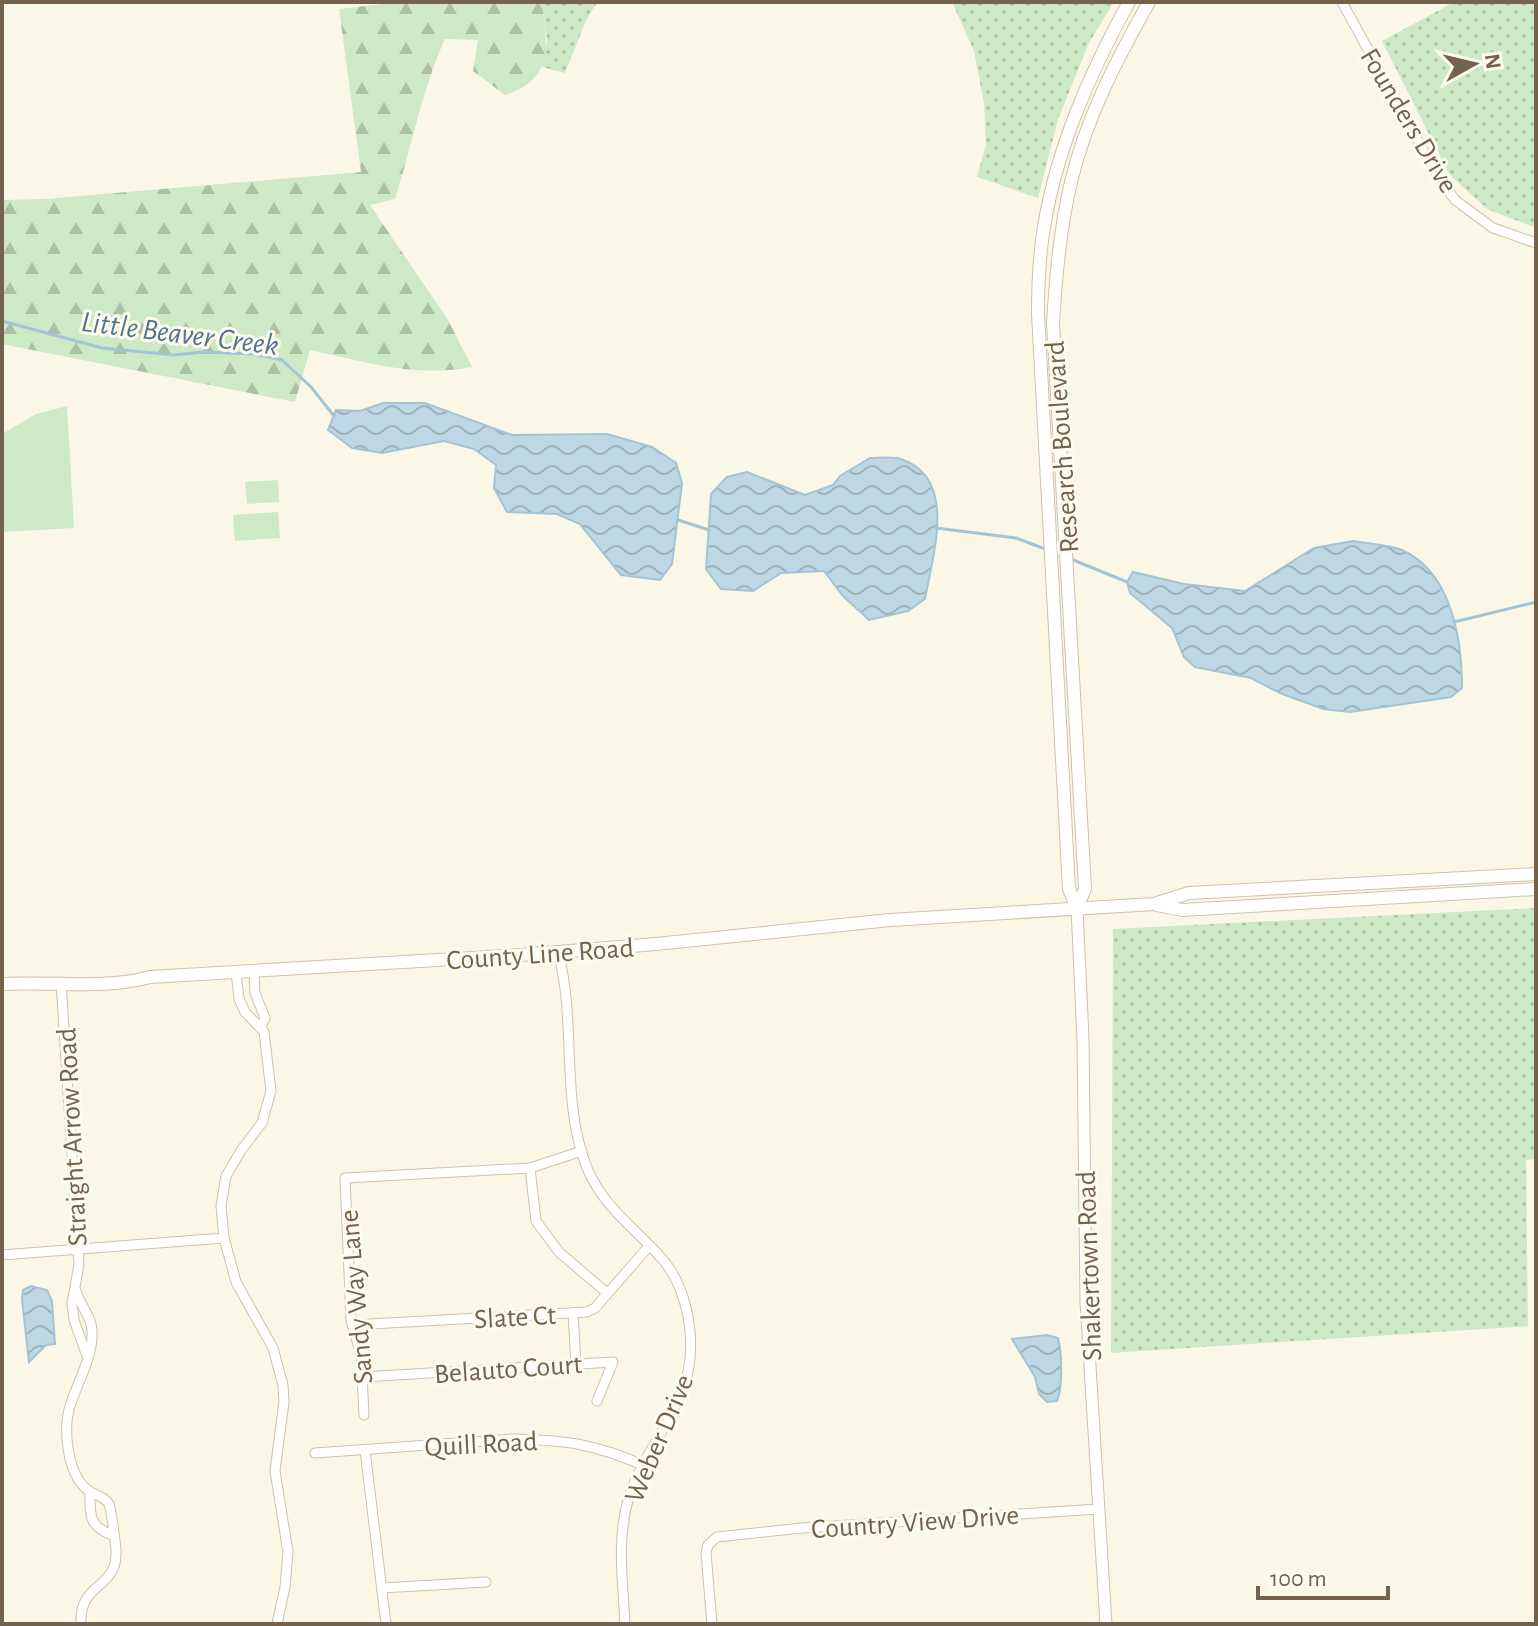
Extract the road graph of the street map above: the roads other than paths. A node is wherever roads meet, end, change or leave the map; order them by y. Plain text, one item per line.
1 (1129, 2) edge
2 (1149, 2) edge
3 (1342, 2) edge
4 (1536, 243) edge
5 (1536, 874) edge
6 (1383, 883) junction
7 (1536, 889) edge
8 (1384, 899) junction
9 (1154, 904) junction
10 (1077, 908) junction
11 (558, 952) junction
12 (254, 971) junction
13 (236, 972) junction
14 (61, 982) junction
15 (2, 984) edge
16 (261, 1027) junction
17 (582, 1151) junction
18 (530, 1168) junction
19 (224, 1238) junction
20 (649, 1246) junction
21 (77, 1249) junction
22 (2, 1255) edge
23 (607, 1293) junction
24 (573, 1313) junction
25 (352, 1325) junction
26 (576, 1364) junction
27 (362, 1377) junction
28 (597, 1401) dead end
29 (364, 1415) dead end
30 (365, 1450) junction
31 (315, 1453) dead end
32 (643, 1465) junction
33 (90, 1493) junction
34 (1099, 1509) junction
35 (112, 1535) junction
36 (486, 1582) dead end
37 (382, 1588) junction
38 (81, 1624) edge
39 (277, 1624) edge
40 (386, 1624) edge
41 (625, 1624) edge
42 (712, 1624) edge
43 (1106, 1624) edge

1 - 10 main road, Research Boulevard
2 - 10 main road, Research Boulevard
3 - 4 street, Founders Drive
5 - 6 main road
6 - 8 main road
6 - 9 main road
7 - 8 main road
8 - 9 main road
9 - 10 main road
10 - 11 main road, County Line Road
10 - 34 street, Shakertown Road
11 - 12 main road, County Line Road
11 - 17 street, Weber Drive
12 - 13 main road, County Line Road
12 - 16 street
13 - 14 main road, County Line Road
13 - 16 street
14 - 15 main road, County Line Road
14 - 21 street, Straight Arrow Road
16 - 19 street
17 - 18 street
17 - 20 street, Weber Drive
18 - 23 street
18 - 25 street, Sandy Way Lane
19 - 21 street
19 - 39 street
20 - 23 street, Slate Ct
20 - 32 street, Weber Drive
21 - 22 street
21 - 33 street, Straight Arrow Road
23 - 24 street, Slate Ct
24 - 25 street, Slate Ct
24 - 26 street
25 - 27 street, Sandy Way Lane
26 - 27 street, Belauto Court
26 - 28 street, Belauto Court
27 - 29 street, Sandy Way Lane
30 - 31 street, Quill Road
30 - 32 street, Quill Road
30 - 37 street
32 - 41 street, Weber Drive
33 - 35 street, Straight Arrow Road
33 - 35 street, Straight Arrow Road
34 - 42 street, Country View Drive
34 - 43 street, Shakertown Road
35 - 38 street, Straight Arrow Road
36 - 37 street
37 - 40 street

